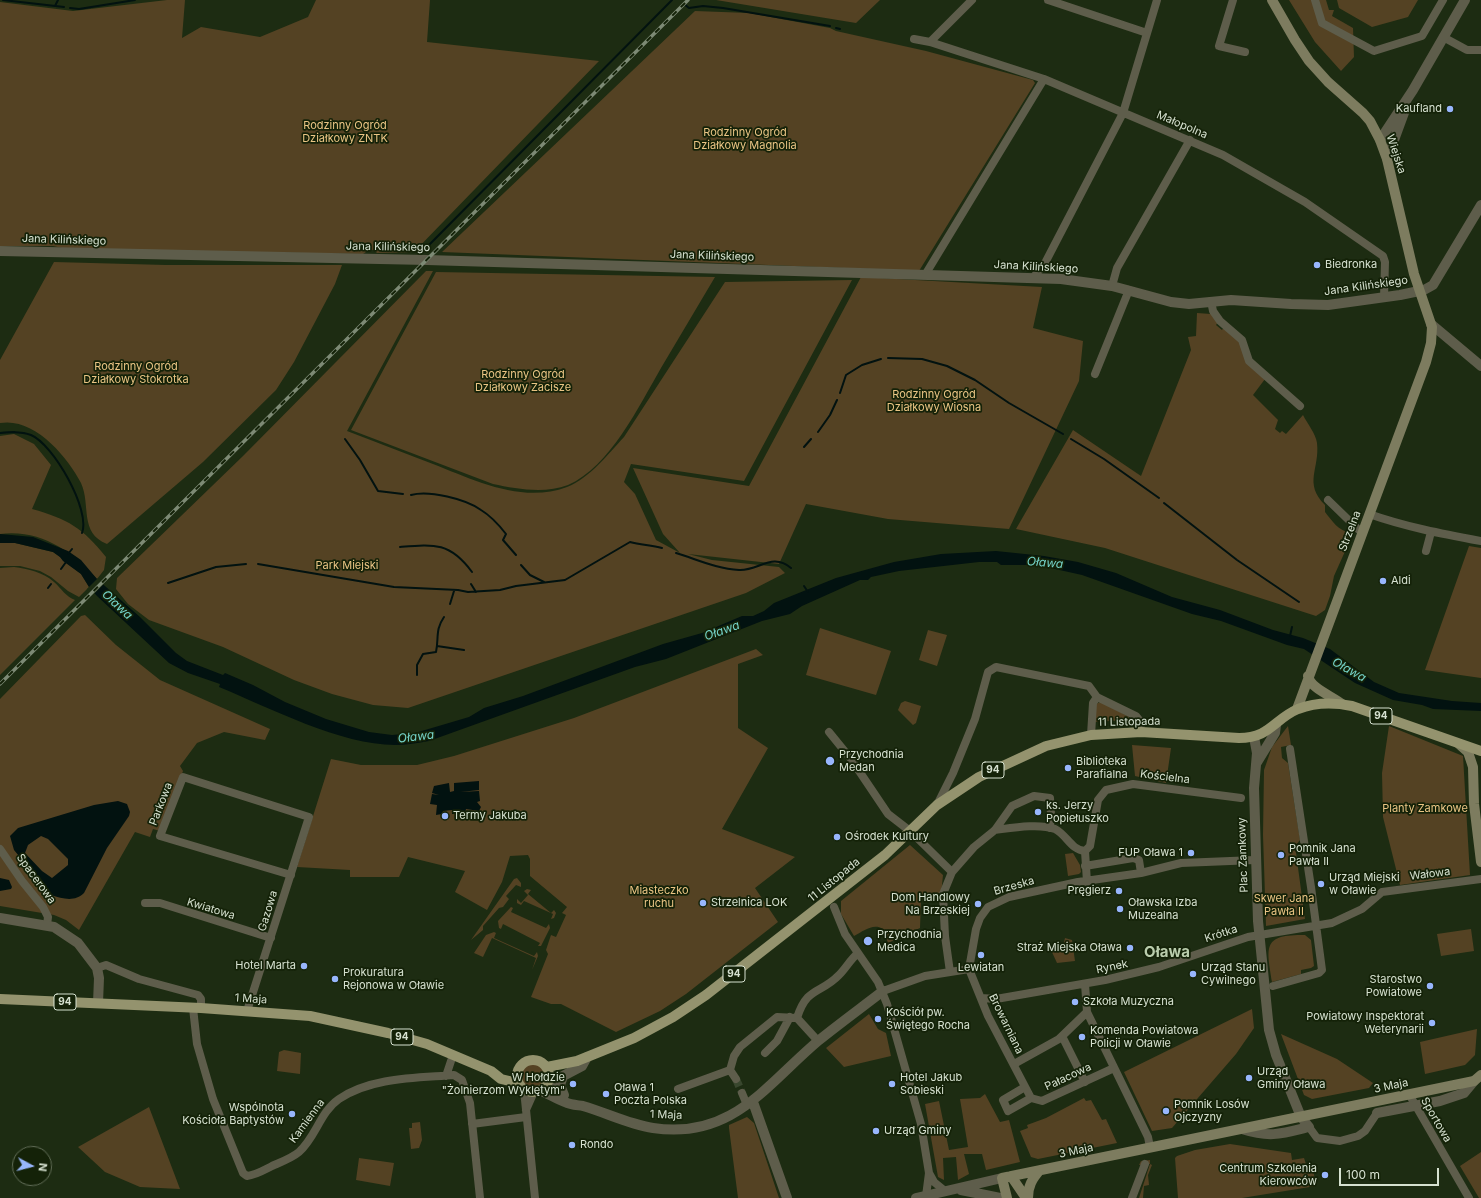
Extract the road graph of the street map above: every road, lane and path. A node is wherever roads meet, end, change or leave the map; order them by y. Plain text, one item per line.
1 (972, 0) edge
2 (1048, 0) edge
3 (1157, 0) edge
4 (1233, 0) edge
5 (1272, 0) edge
6 (1315, 0) edge
7 (1443, 0) edge
8 (1465, 0) edge
9 (1147, 33) junction
10 (1443, 38) junction
11 (914, 39) dead end
12 (930, 42) junction
13 (1481, 50) edge
14 (1245, 52) dead end
15 (1044, 78) junction
16 (1413, 90) junction
17 (1123, 112) junction
18 (1392, 122) junction
19 (1370, 123) junction
20 (1395, 135) junction
21 (1190, 140) junction
22 (1380, 141) junction
23 (1387, 159) junction
24 (1481, 205) edge
25 (0, 251) edge
26 (925, 275) junction
27 (1038, 279) junction
28 (1112, 286) junction
29 (1129, 290) junction
30 (1419, 291) junction
31 (1384, 298) junction
32 (1211, 302) junction
33 (1431, 324) junction
34 (1481, 366) edge
35 (1095, 374) dead end
36 (1300, 406) dead end
37 (1328, 500) dead end
38 (1369, 514) junction
39 (1433, 532) junction
40 (1362, 533) junction
41 (1481, 541) edge
42 (1426, 551) dead end
43 (1309, 675) junction
44 (1097, 697) junction
45 (1342, 704) junction
46 (1297, 709) junction
47 (1276, 725) junction
48 (829, 732) dead end
49 (1141, 732) junction
50 (1091, 735) junction
51 (1254, 738) junction
52 (1459, 744) junction
53 (1290, 749) dead end
54 (1481, 752) edge
55 (1255, 766) junction
56 (1481, 769) edge
57 (1474, 790) junction
58 (1241, 798) dead end
59 (937, 805) junction
60 (309, 817) joint
61 (1050, 828) junction
62 (995, 830) junction
63 (910, 831) junction
64 (1480, 831) edge
65 (0, 849) edge
66 (1085, 851) junction
67 (1255, 860) junction
68 (1481, 862) edge
69 (1085, 866) junction
70 (952, 872) junction
71 (1141, 873) junction
72 (290, 875) junction
73 (1481, 879) edge
74 (1087, 882) junction
75 (1382, 892) joint
76 (145, 903) dead end
77 (834, 907) dead end
78 (0, 918) edge
79 (47, 925) junction
80 (1315, 926) junction
81 (1259, 935) junction
82 (271, 938) junction
83 (858, 953) junction
84 (1191, 957) joint
85 (97, 968) junction
86 (969, 969) junction
87 (948, 972) junction
88 (972, 982) joint
89 (1085, 984) junction
90 (880, 986) junction
91 (1273, 986) dead end
92 (981, 998) junction
93 (0, 999) edge
94 (98, 1003) junction
95 (197, 1008) junction
96 (247, 1011) junction
97 (1087, 1012) junction
98 (794, 1017) junction
99 (1062, 1036) junction
100 (818, 1041) junction
101 (765, 1053) dead end
102 (453, 1055) junction
103 (587, 1057) junction
104 (1014, 1064) junction
105 (1114, 1068) junction
106 (730, 1070) junction
107 (491, 1071) junction
108 (517, 1071) junction
109 (446, 1076) junction
110 (1477, 1078) edge
111 (736, 1079) tunnel mouth
112 (544, 1082) junction
113 (1085, 1082) junction
114 (521, 1086) junction
115 (1025, 1087) junction
116 (678, 1089) dead end
117 (742, 1093) tunnel mouth
118 (1409, 1094) junction
119 (564, 1095) junction
120 (1031, 1098) junction
121 (750, 1104) junction
122 (583, 1106) junction
123 (1415, 1106) junction
124 (1377, 1113) joint
125 (526, 1114) junction
126 (1301, 1117) junction
127 (472, 1124) junction
128 (1309, 1127) junction
129 (1242, 1129) junction
130 (1150, 1147) junction
131 (1144, 1164) dead end
132 (1040, 1170) junction
133 (929, 1173) junction
134 (1006, 1177) junction
135 (948, 1190) junction
136 (921, 1197) edge
137 (480, 1198) edge
138 (535, 1198) edge
139 (787, 1198) edge
140 (1000, 1198) edge
141 (1007, 1198) edge
142 (1027, 1198) edge
143 (1132, 1198) edge
144 (1469, 1198) edge

1 - 12 street
2 - 9 street
3 - 9 street
4 - 14 street
5 - 19 main road, Wiejska
6 - 7 street
8 - 10 street
9 - 17 street
10 - 13 street
10 - 16 street
11 - 12 street, Małopolna
12 - 15 street, Małopolna
15 - 17 street, Małopolna
15 - 26 street
16 - 18 street
16 - 20 street
17 - 21 street, Małopolna
17 - 27 street
18 - 19 street
18 - 22 street
19 - 22 main road, Wiejska
20 - 22 street
20 - 23 street
21 - 28 street
21 - 31 street, Małopolna
22 - 23 main road, Wiejska
23 - 30 main road, Wiejska
24 - 30 street, Jana Kilińskiego
25 - 26 street, Jana Kilińskiego
26 - 27 street, Jana Kilińskiego
27 - 28 street, Jana Kilińskiego
28 - 29 street, Jana Kilińskiego
29 - 32 street, Jana Kilińskiego
29 - 35 street
30 - 31 street, Jana Kilińskiego
30 - 33 main road, Wiejska
31 - 32 street, Jana Kilińskiego
32 - 36 street
33 - 34 street
33 - 38 main road, Strzelna
37 - 40 street
38 - 39 street
38 - 40 main road, Strzelna
39 - 41 street
39 - 42 street
40 - 43 main road, Strzelna
43 - 45 main road
43 - 46 main road, Strzelna
44 - 49 street
44 - 50 street
44 - 59 street
45 - 46 main road, 94
45 - 52 main road, 94
46 - 47 main road, 94
47 - 51 main road, 94
47 - 55 street, Plac Zamkowy
48 - 63 street
49 - 50 main road, 11 Listopada / 94
49 - 51 main road, 11 Listopada / 94
50 - 59 main road, 11 Listopada / 94
51 - 55 street, Plac Zamkowy
52 - 54 main road, 94
52 - 57 main road
53 - 80 street
55 - 67 street, Plac Zamkowy
56 - 57 main road
57 - 64 main road
58 - 66 street, Kościelna
59 - 63 main road, 11 Listopada / 94
60 - 72 street, Gazowa
60 - 72 street, Parkowa
61 - 62 street
61 - 62 street
61 - 66 street
62 - 70 street
63 - 70 street
63 - 103 main road, 11 Listopada / 94
64 - 68 main road
65 - 79 street, Spacerowa
66 - 69 street
67 - 71 street
67 - 81 street, Plac Zamkowy
69 - 71 street
69 - 74 street
70 - 87 street
71 - 74 street
72 - 82 street, Gazowa
73 - 75 street, Wałowa
74 - 86 street, Brzeska
75 - 80 street, Krótka
76 - 82 street, Kwiatowa
77 - 83 street, 11 Listopada
78 - 79 street
79 - 85 street
80 - 81 street, Krótka
80 - 91 street
81 - 84 street, Krótka
81 - 126 street, Plac Zamkowy
82 - 96 street, Gazowa
83 - 90 street, 11 Listopada
83 - 98 street
84 - 89 street, Rynek
85 - 94 street
85 - 95 street
86 - 87 street
86 - 88 street, Brzeska
87 - 90 street
88 - 92 street, Browarniana
89 - 92 street, Rynek
89 - 97 street
90 - 100 street, 1 Maja
90 - 133 street, 11 Listopada
92 - 104 street, Browarniana
93 - 94 main road, 1 Maja / 94
94 - 95 main road, 1 Maja / 94
95 - 96 main road, 1 Maja / 94
95 - 109 street, Kamienna
96 - 102 main road, 1 Maja / 94
97 - 99 street
97 - 105 street
98 - 100 street
98 - 101 street
98 - 106 street
99 - 104 street
99 - 113 street
100 - 121 street, 1 Maja
102 - 107 main road, 1 Maja / 94
102 - 109 street
103 - 112 main road, 11 Listopada / 94
103 - 119 street
104 - 115 street, Browarniana
105 - 113 street, Pałacowa
105 - 130 street
106 - 111 street
106 - 116 street
107 - 108 main road, 1 Maja / 94
107 - 114 main road, 1 Maja / 94
108 - 112 main road
108 - 114 main road
109 - 127 street
110 - 118 main road, 3 Maja
110 - 123 street, 3 Maja
112 - 114 main road, 94
112 - 119 street, 1 Maja
112 - 122 street, 1 Maja
112 - 125 street
113 - 120 street, Pałacowa
114 - 125 street
115 - 120 street
115 - 120 street, Pałacowa
117 - 121 street
118 - 123 street, Sportowa
118 - 126 main road, 3 Maja
119 - 122 street, 1 Maja
121 - 122 street, 1 Maja
121 - 139 street
123 - 124 street, 3 Maja
123 - 144 street, Sportowa
124 - 128 street
125 - 127 street
125 - 138 street
126 - 128 street, Plac Zamkowy
126 - 129 main road, 3 Maja
127 - 137 street
128 - 129 street, 3 Maja
129 - 130 main road, 3 Maja
130 - 132 main road, 3 Maja
131 - 143 street
132 - 134 main road, 3 Maja
132 - 142 main road
133 - 135 street
133 - 136 street
134 - 135 street, 3 Maja
134 - 141 main road
134 - 142 main road
135 - 136 street, 3 Maja
135 - 140 street

